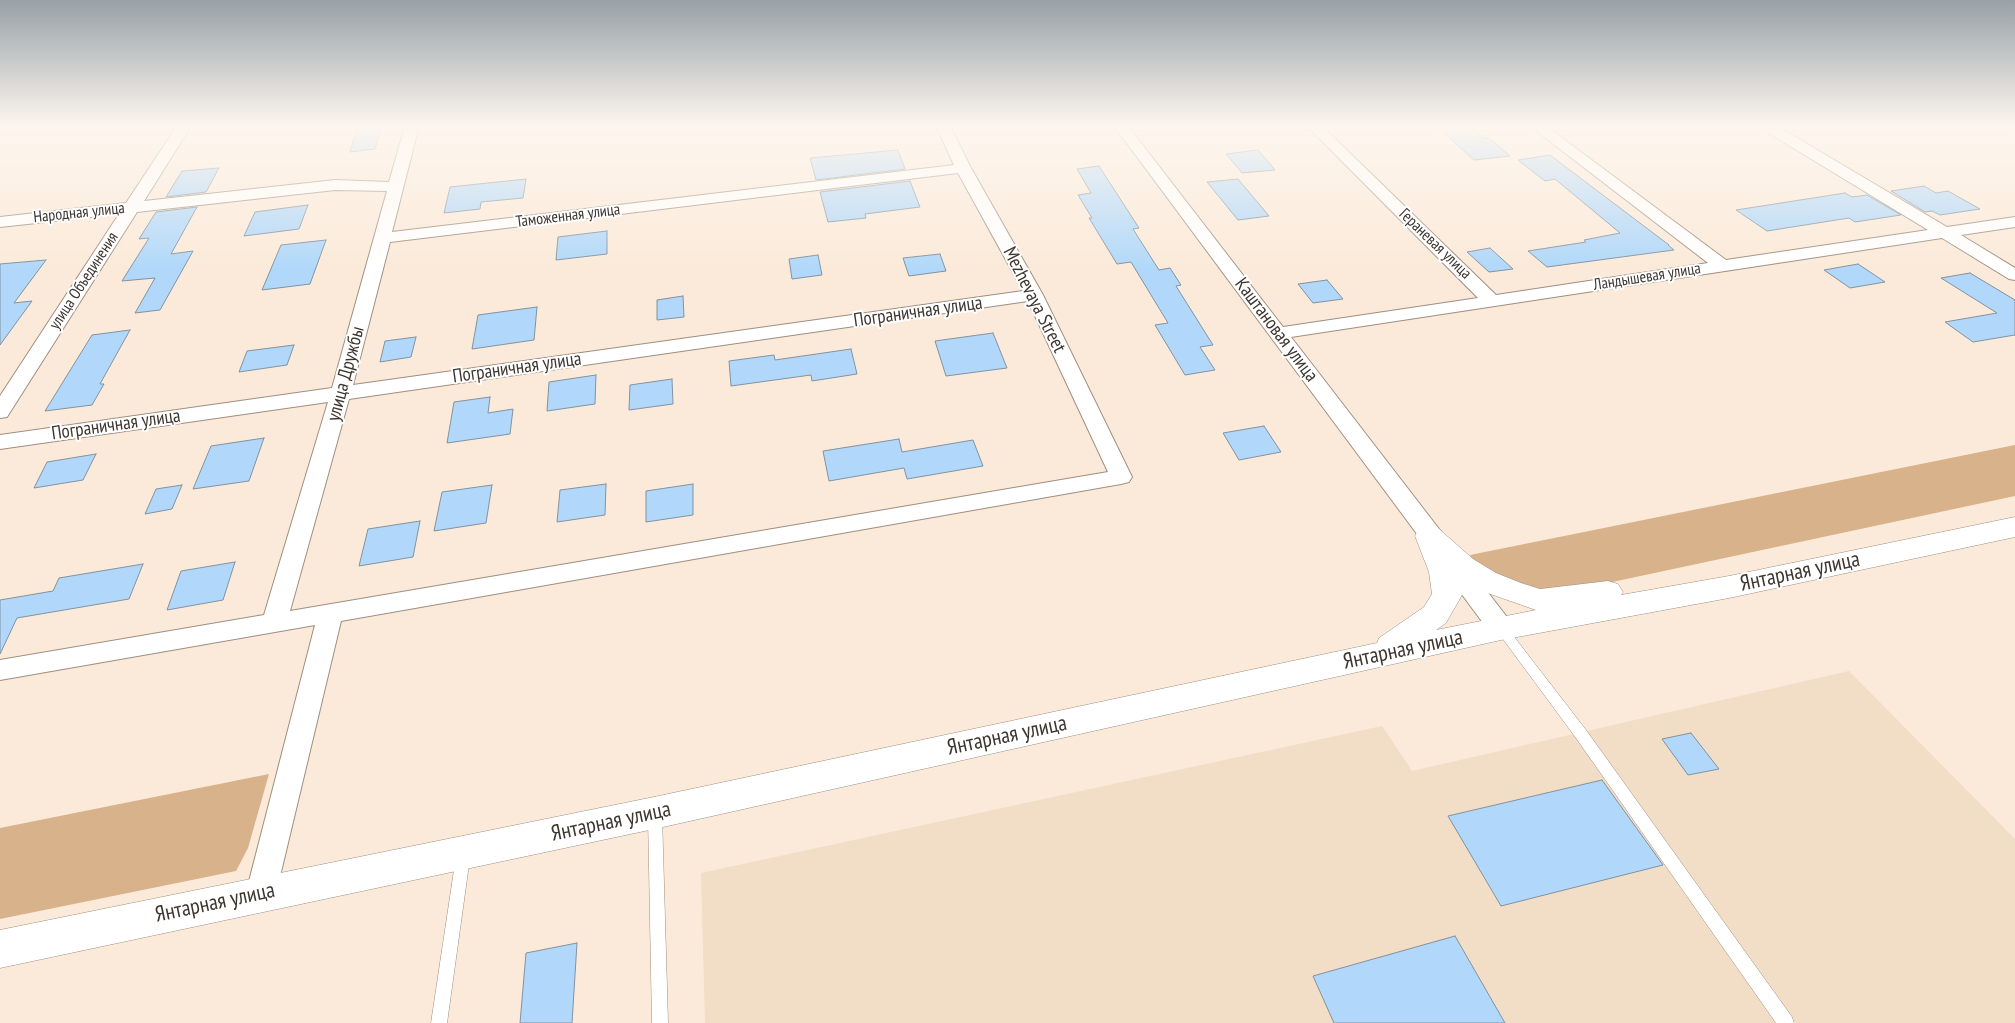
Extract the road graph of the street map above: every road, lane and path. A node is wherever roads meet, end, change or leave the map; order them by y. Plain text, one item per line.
1 (153, 174) edge
2 (400, 174) edge
3 (915, 174) edge
4 (966, 174) edge
5 (1157, 174) edge
6 (1363, 174) edge
7 (1600, 174) edge
8 (1847, 174) edge
9 (396, 187) junction
10 (131, 208) junction
11 (0, 222) edge
12 (2015, 222) edge
13 (1947, 233) junction
14 (382, 238) junction
15 (1721, 266) junction
16 (2015, 275) edge
17 (1034, 295) junction
18 (1491, 300) junction
19 (1279, 333) junction
20 (341, 394) junction
21 (0, 412) edge
22 (0, 442) edge
23 (2015, 527) edge
24 (1429, 536) junction
25 (1729, 587) junction
26 (331, 612) junction
27 (275, 621) junction
28 (1501, 628) junction
29 (1378, 655) junction
30 (0, 670) edge
31 (654, 813) junction
32 (464, 852) junction
33 (261, 894) junction
34 (0, 949) edge
35 (439, 1023) edge
36 (660, 1023) edge
37 (1786, 1023) edge

1 - 10 street, улица Объединения
2 - 9 street, улица Дружбы
3 - 14 street, Таможенная улица
4 - 17 street, Mezhevaya Street
5 - 19 street, Каштановая улица
6 - 18 street, Гераневая улица
7 - 15 street
8 - 13 street
9 - 10 street, Народная улица
9 - 14 street, улица Дружбы
10 - 11 street, Народная улица
10 - 21 street, улица Объединения
12 - 13 street, Ландышевая улица
13 - 15 street, Ландышевая улица
13 - 16 street
14 - 20 street, улица Дружбы
15 - 18 street, Ландышевая улица
17 - 20 street, Пограничная улица
17 - 26 street, Mezhevaya Street
18 - 19 street, Ландышевая улица
19 - 24 street, Каштановая улица
20 - 22 street, Пограничная улица
20 - 27 street, улица Дружбы
23 - 25 street, Янтарная улица
24 - 25 street
24 - 28 street, Каштановая улица
24 - 29 street
25 - 28 street, Янтарная улица
26 - 27 street
26 - 33 street
27 - 30 street
28 - 29 street, Янтарная улица
28 - 37 lane
29 - 31 street, Янтарная улица
31 - 32 street, Янтарная улица
31 - 36 lane
32 - 33 street, Янтарная улица
32 - 35 lane
33 - 34 street, Янтарная улица

